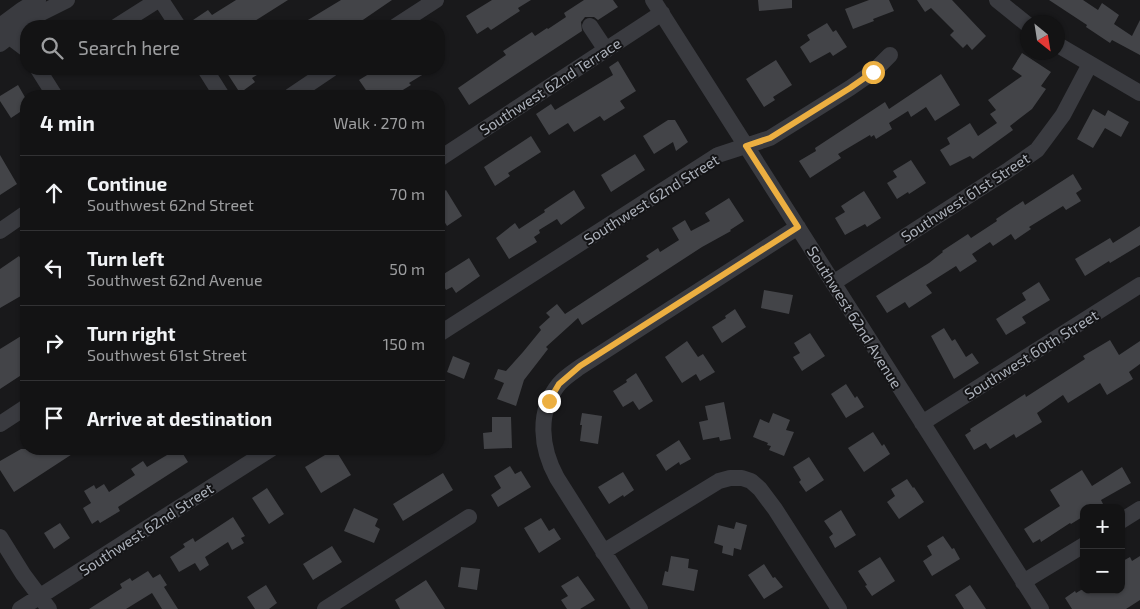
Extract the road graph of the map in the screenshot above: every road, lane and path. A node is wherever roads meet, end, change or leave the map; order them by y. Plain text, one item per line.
1 (38, 0) edge
2 (67, 0) edge
3 (436, 0) edge
4 (997, 0) edge
5 (165, 2) edge
6 (657, 7) edge
7 (1020, 19) edge
8 (28, 20) edge
9 (129, 20) edge
10 (175, 20) edge
11 (405, 20) edge
12 (20, 24) edge
13 (590, 26) dead end
14 (2, 34) edge
15 (20, 45) edge
16 (1065, 49) edge
17 (606, 50) junction
18 (890, 55) dead end
19 (1090, 64) junction
20 (45, 75) edge
21 (209, 75) edge
22 (322, 75) edge
23 (52, 90) edge
24 (218, 90) edge
25 (300, 90) edge
26 (1140, 93) edge
27 (746, 146) junction
28 (445, 155) edge
29 (20, 217) edge
30 (798, 227) junction
31 (0, 232) edge
32 (833, 283) junction
33 (1140, 285) edge
34 (445, 330) edge
35 (20, 411) edge
36 (922, 423) junction
37 (0, 424) edge
38 (262, 455) edge
39 (1140, 509) edge
40 (469, 517) dead end
41 (1125, 518) edge
42 (0, 537) edge
43 (1080, 547) edge
44 (603, 552) junction
45 (1024, 582) junction
46 (44, 603) edge
47 (636, 608) edge
48 (20, 609) edge
49 (325, 609) edge
50 (839, 609) edge
51 (1041, 609) edge

1 - 14 street
2 - 8 street
3 - 11 street
4 - 7 street
5 - 9 street
5 - 10 street
6 - 17 street, Southwest 62nd Terrace
6 - 27 street, Southwest 62nd Avenue
12 - 14 street
13 - 17 street
14 - 15 street
16 - 19 street
17 - 28 street, Southwest 62nd Terrace
18 - 27 street, Southwest 62nd Street
19 - 26 street
19 - 32 street, Southwest 61st Street
20 - 23 street
21 - 24 street
22 - 25 street
27 - 30 street, Southwest 62nd Avenue
27 - 34 street, Southwest 62nd Street
29 - 31 street
30 - 32 street, Southwest 62nd Avenue
30 - 44 street
32 - 36 street, Southwest 62nd Avenue
33 - 36 street, Southwest 60th Street
35 - 37 street
36 - 45 street, Southwest 62nd Avenue
38 - 46 street, Southwest 62nd Street
39 - 41 street
40 - 49 street
42 - 46 street
43 - 45 street
44 - 47 street
44 - 50 street
45 - 51 street, Southwest 62nd Avenue
46 - 48 street, Southwest 62nd Street

